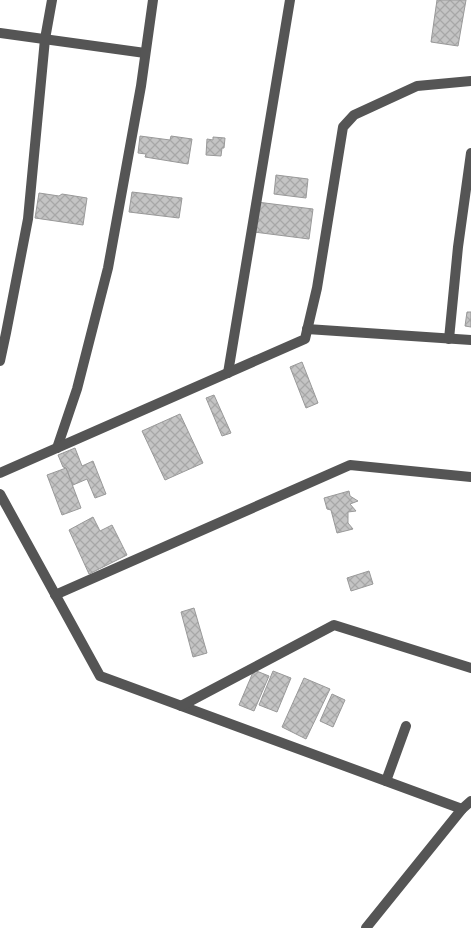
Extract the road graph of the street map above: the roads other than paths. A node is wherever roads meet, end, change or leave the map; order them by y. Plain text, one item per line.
1 (52, 0) edge
2 (153, 0) edge
3 (290, 0) edge
4 (0, 33) edge
5 (45, 38) junction
6 (145, 53) junction
7 (471, 81) edge
8 (471, 153) edge
9 (308, 329) junction
10 (449, 339) junction
11 (471, 340) edge
12 (0, 361) edge
13 (228, 373) junction
14 (57, 448) junction
15 (0, 473) edge
16 (471, 477) edge
17 (0, 494) edge
18 (55, 595) junction
19 (471, 668) edge
20 (180, 706) junction
21 (406, 726) dead end
22 (386, 781) junction
23 (471, 801) edge
24 (462, 809) junction
25 (366, 928) edge

1 - 5 street
2 - 6 street
3 - 13 street
4 - 5 street
5 - 6 street
5 - 12 street
6 - 14 street
7 - 9 street
8 - 10 street
9 - 10 street
9 - 13 street
10 - 11 street
13 - 14 street
14 - 15 street
16 - 18 street
17 - 18 street
18 - 20 street
19 - 20 street
20 - 22 street
21 - 22 street
22 - 24 street
23 - 24 street
24 - 25 street

